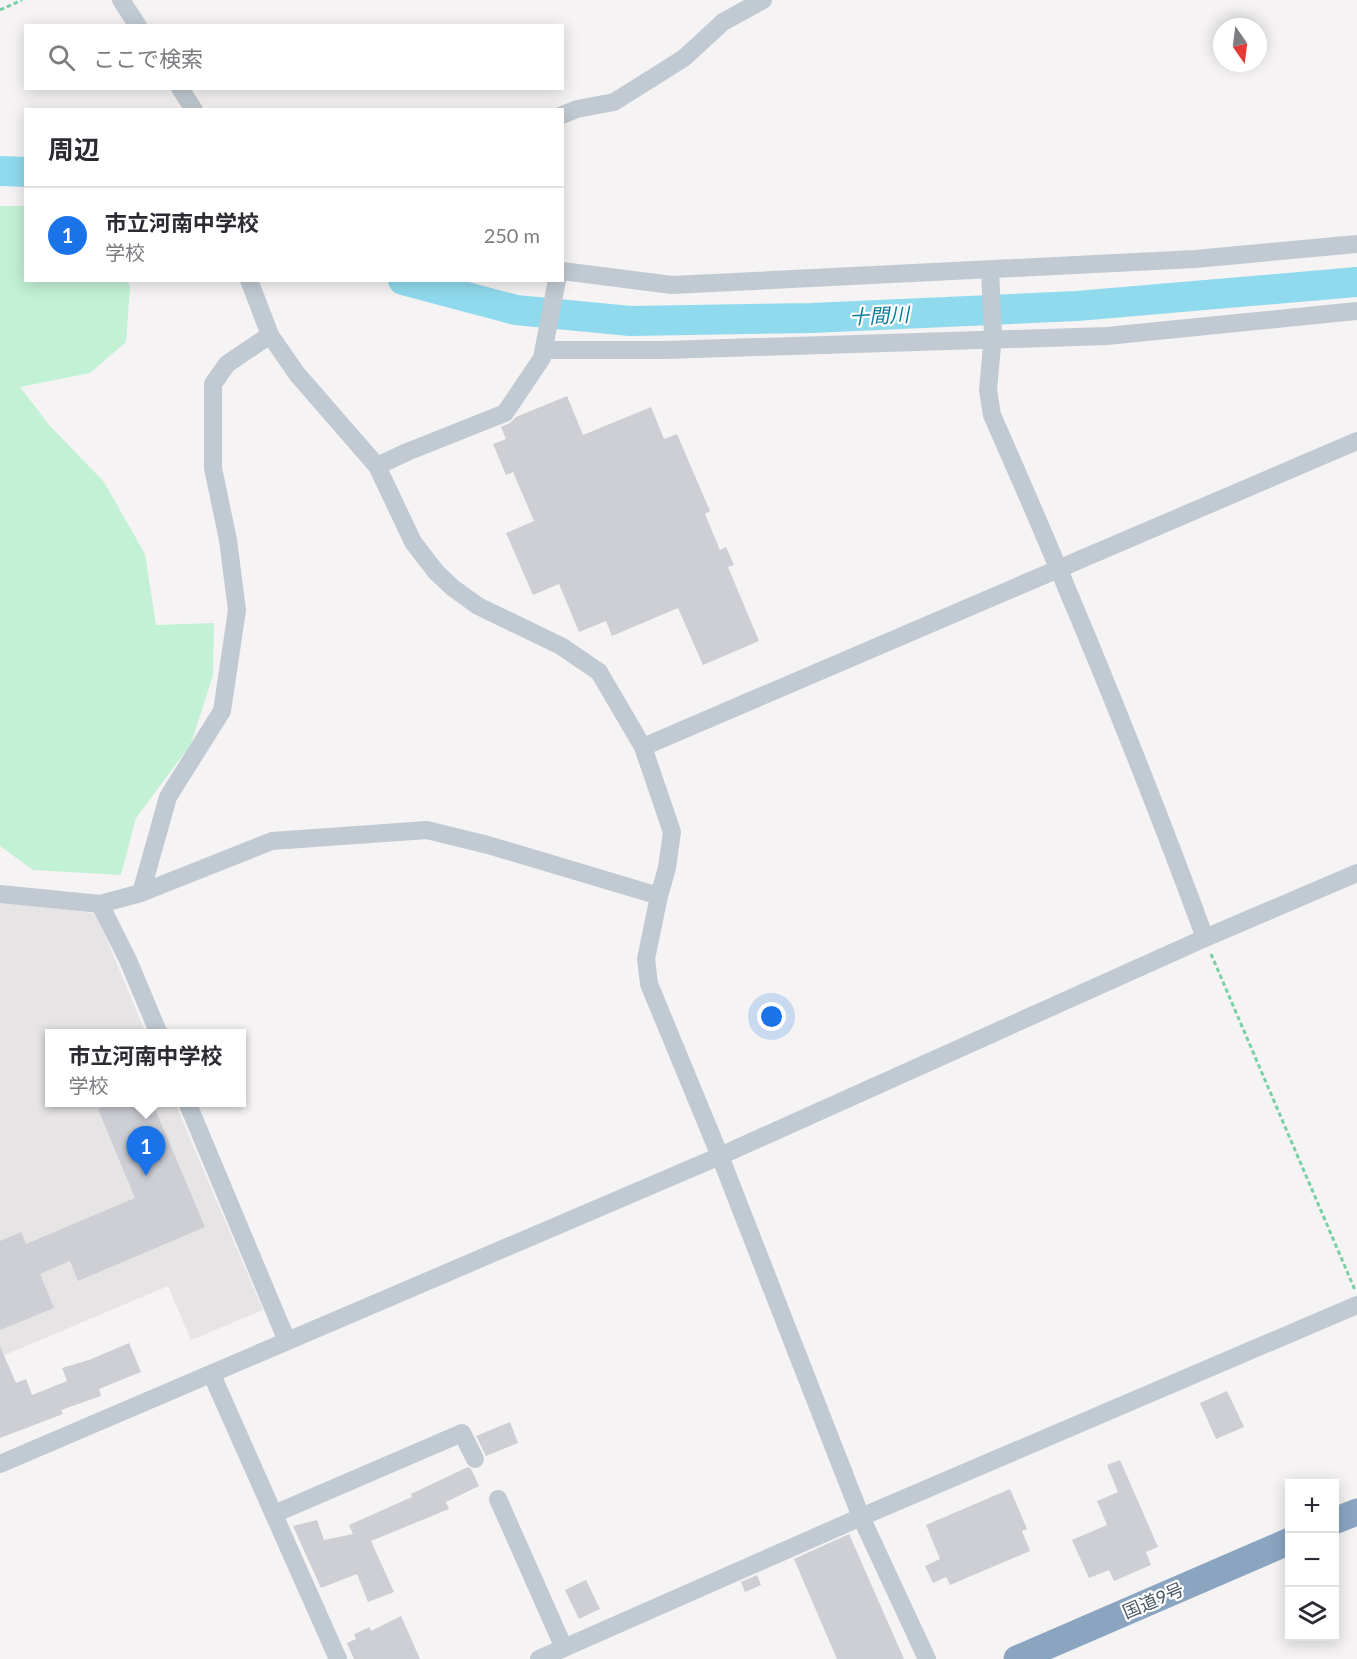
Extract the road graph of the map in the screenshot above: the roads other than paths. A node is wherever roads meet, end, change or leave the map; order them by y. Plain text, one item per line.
1 (121, 0) edge
2 (763, 0) edge
3 (137, 24) edge
4 (181, 90) edge
5 (193, 108) edge
6 (564, 114) edge
7 (1357, 244) edge
8 (564, 271) edge
9 (990, 275) junction
10 (250, 282) edge
11 (557, 282) edge
12 (1357, 311) edge
13 (270, 335) junction
14 (992, 338) junction
15 (545, 346) junction
16 (1357, 441) edge
17 (376, 466) junction
18 (1059, 567) junction
19 (643, 747) junction
20 (1357, 873) edge
21 (141, 893) junction
22 (0, 894) edge
23 (659, 896) junction
24 (100, 904) junction
25 (1205, 938) junction
26 (157, 1029) edge
27 (189, 1107) edge
28 (720, 1156) junction
29 (1357, 1305) edge
30 (287, 1341) junction
31 (212, 1375) junction
32 (475, 1459) dead end
33 (0, 1464) edge
34 (498, 1499) dead end
35 (1357, 1512) edge
36 (274, 1514) junction
37 (861, 1517) junction
38 (1339, 1519) edge
39 (1285, 1543) edge
40 (564, 1648) junction
41 (338, 1659) edge
42 (539, 1659) edge
43 (927, 1659) edge
44 (1017, 1659) edge

1 - 3 street
2 - 6 street
4 - 5 street
7 - 9 street
8 - 9 street
9 - 14 street
10 - 13 street
11 - 15 street
12 - 14 street
13 - 17 street
13 - 21 street
14 - 15 street
14 - 18 street
15 - 17 street
16 - 18 street
17 - 19 street
18 - 19 street
18 - 25 street
19 - 23 street
20 - 25 street
21 - 23 street
21 - 24 street
22 - 24 street
23 - 28 street
24 - 26 street
25 - 28 street
27 - 30 street
28 - 30 street
28 - 37 street
29 - 37 street
30 - 31 street
31 - 33 street
31 - 36 street
32 - 36 street
34 - 40 street
35 - 38 highway
36 - 41 street
37 - 40 street
37 - 43 street
39 - 44 highway, 国道9号
40 - 42 street

